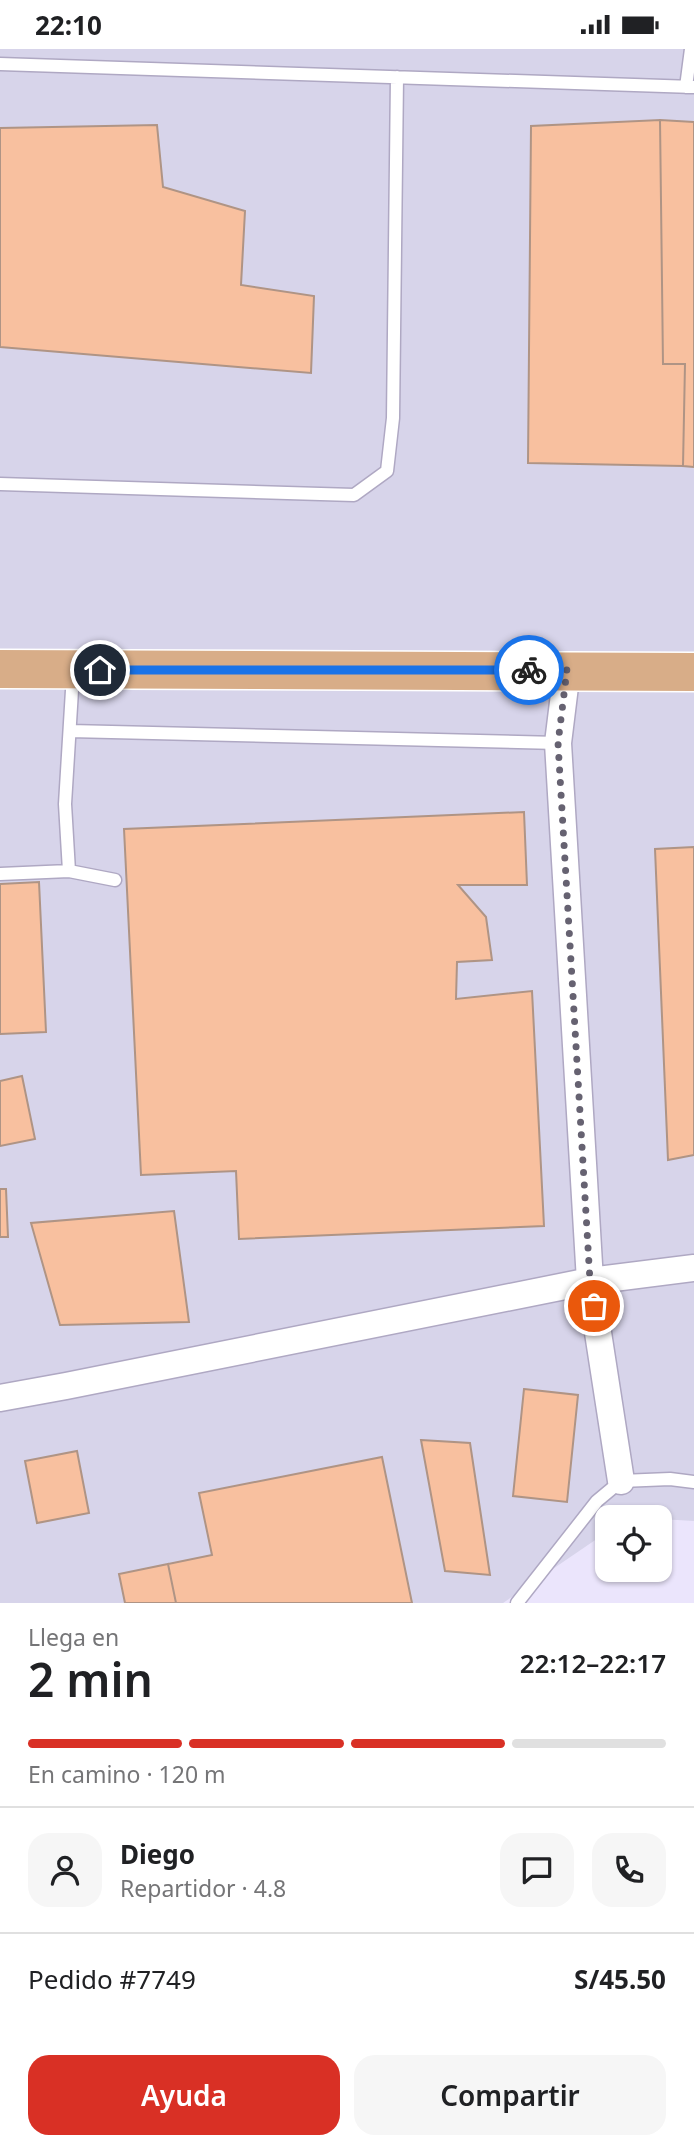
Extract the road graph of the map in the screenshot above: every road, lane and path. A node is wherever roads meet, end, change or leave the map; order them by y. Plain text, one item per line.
1 (691, 49) edge
2 (0, 64) edge
3 (397, 77) junction
4 (690, 87) edge
5 (0, 485) edge
6 (0, 669) edge
7 (73, 670) junction
8 (567, 670) junction
9 (694, 672) edge
10 (70, 731) junction
11 (558, 743) junction
12 (69, 871) junction
13 (0, 874) edge
14 (115, 880) dead end
15 (694, 1268) edge
16 (590, 1281) junction
17 (0, 1398) edge
18 (621, 1481) junction
19 (694, 1482) edge
20 (517, 1603) edge

1 - 4 lane
2 - 3 lane
3 - 4 lane
3 - 5 lane
6 - 7 main road
7 - 8 main road
7 - 10 lane
8 - 9 main road
8 - 11 street
10 - 11 lane
10 - 12 lane
11 - 16 street
12 - 13 lane
12 - 14 lane
15 - 16 street
16 - 17 street
16 - 18 street
18 - 19 lane
18 - 20 lane

